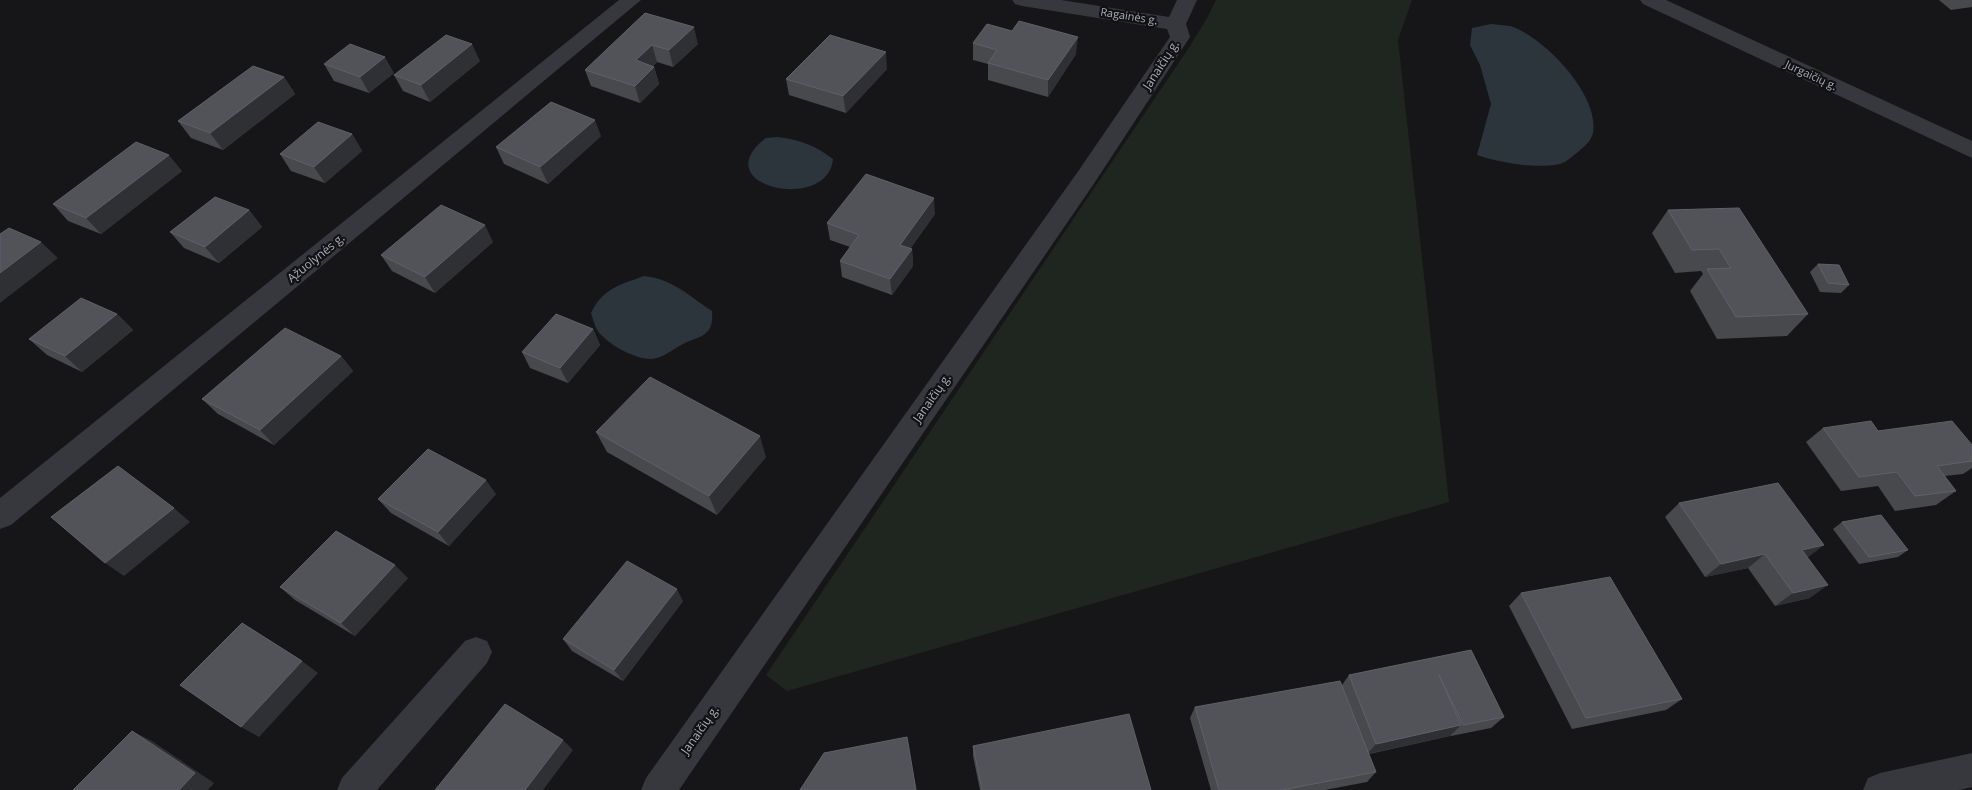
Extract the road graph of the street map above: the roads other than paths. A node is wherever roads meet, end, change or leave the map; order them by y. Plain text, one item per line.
1 (631, 0) edge
2 (1022, 0) edge
3 (1650, 0) edge
4 (1182, 12) edge
5 (1972, 150) edge
6 (0, 516) edge
7 (476, 652) dead end
8 (1972, 770) edge
9 (354, 790) edge
10 (658, 790) edge
11 (1880, 790) edge

1 - 6 street, Ąžuolynės g.
2 - 4 street, Ragainės g.
3 - 5 street, Jurgaičių g.
4 - 10 street, Janaičių g.
7 - 9 street
8 - 11 street

